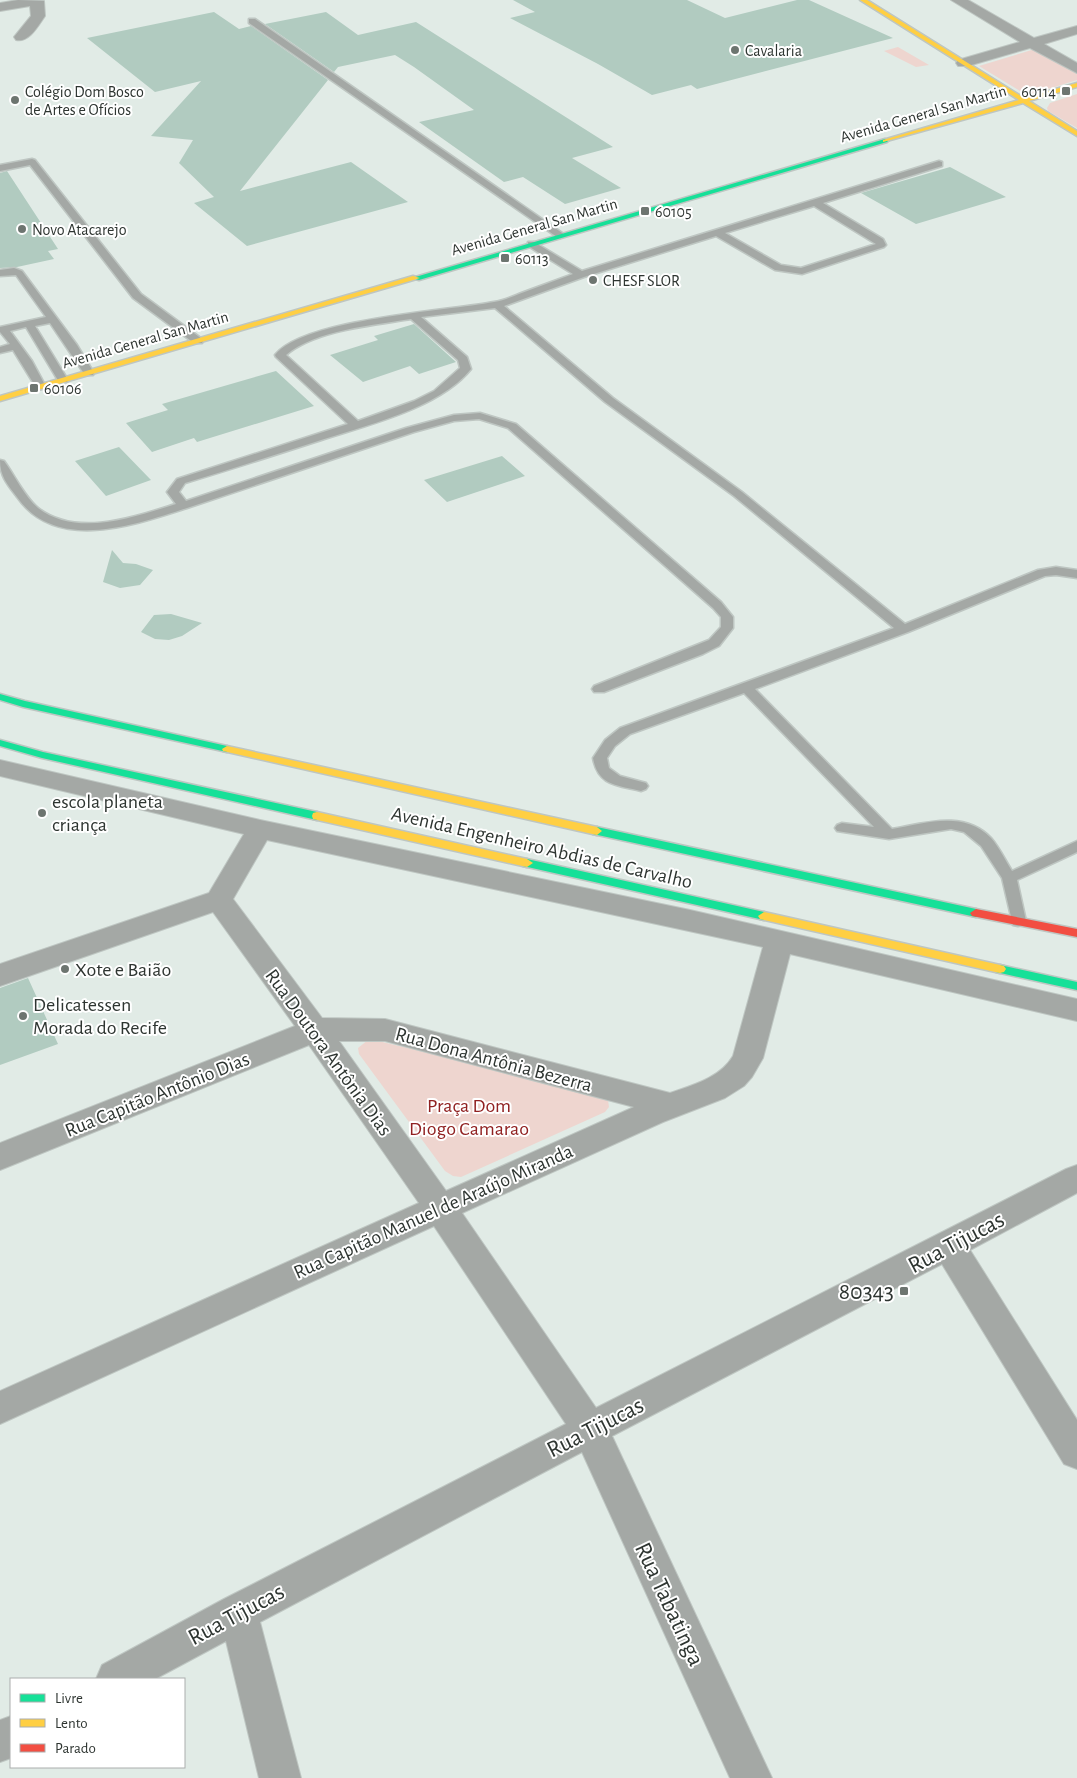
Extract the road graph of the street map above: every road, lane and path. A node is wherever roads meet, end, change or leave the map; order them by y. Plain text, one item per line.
1 (863, 0) edge
2 (37, 1) edge
3 (984, 2) dead end
4 (964, 3) edge
5 (0, 8) edge
6 (252, 21) dead end
7 (1077, 30) edge
8 (21, 38) dead end
9 (1033, 44) junction
10 (963, 63) junction
11 (1077, 69) edge
12 (1077, 85) edge
13 (1024, 101) junction
14 (1077, 134) edge
15 (939, 164) dead end
16 (0, 168) edge
17 (816, 203) junction
18 (718, 233) junction
19 (560, 235) junction
20 (531, 244) junction
21 (0, 273) edge
22 (581, 275) junction
23 (497, 304) junction
24 (414, 316) junction
25 (53, 319) junction
26 (29, 324) junction
27 (1, 327) edge
28 (198, 341) junction
29 (16, 346) junction
30 (0, 350) edge
31 (89, 373) junction
32 (63, 380) junction
33 (41, 387) junction
34 (0, 399) edge
35 (356, 425) junction
36 (0, 463) edge
37 (182, 506) junction
38 (1077, 574) edge
39 (903, 629) junction
40 (746, 688) junction
41 (599, 689) dead end
42 (0, 697) edge
43 (0, 743) edge
44 (0, 768) edge
45 (641, 786) dead end
46 (842, 828) dead end
47 (260, 829) junction
48 (889, 834) junction
49 (1077, 846) edge
50 (1009, 878) junction
51 (218, 900) junction
52 (1018, 921) junction
53 (1077, 933) edge
54 (780, 941) junction
55 (0, 975) edge
56 (1077, 986) edge
57 (1077, 1010) edge
58 (315, 1030) junction
59 (671, 1105) junction
60 (0, 1158) edge
61 (1077, 1178) edge
62 (440, 1208) junction
63 (949, 1246) junction
64 (0, 1408) edge
65 (590, 1429) junction
66 (1077, 1452) edge
67 (238, 1613) junction
68 (118, 1678) edge
69 (280, 1778) edge
70 (751, 1778) edge

1 - 10 main road
2 - 5 street
2 - 8 street
3 - 4 street
4 - 9 street
6 - 19 lane
7 - 9 street
9 - 10 street
9 - 11 street
10 - 13 main road
12 - 13 main road, Avenida General San Martin
13 - 14 main road
13 - 19 main road, Avenida General San Martin
15 - 17 lane
16 - 28 lane
17 - 18 lane
17 - 18 lane
18 - 22 lane
19 - 20 main road, Avenida General San Martin
20 - 22 lane
20 - 28 main road, Avenida General San Martin
21 - 25 lane
22 - 23 lane
23 - 24 lane
23 - 39 lane
24 - 35 lane
24 - 35 lane
25 - 26 lane
25 - 31 lane
26 - 27 lane
26 - 32 lane
27 - 29 lane
28 - 31 main road, Avenida General San Martin
29 - 30 lane
29 - 33 lane
31 - 32 main road, Avenida General San Martin
32 - 33 main road, Avenida General San Martin
33 - 34 main road, Avenida General San Martin
35 - 37 lane
36 - 37 lane
37 - 41 lane
38 - 39 lane
39 - 40 lane
40 - 45 lane
40 - 48 lane
42 - 52 main road, Avenida Engenheiro Abdias de Carvalho
43 - 56 main road, Avenida Engenheiro Abdias de Carvalho
44 - 47 street
46 - 48 lane
47 - 51 street
47 - 54 street
48 - 50 lane
49 - 50 lane
50 - 52 lane
51 - 55 street
51 - 58 street, Rua Doutora Antônia Dias
52 - 53 main road, Avenida Engenheiro Abdias de Carvalho
54 - 57 street
54 - 59 street, Rua Capitão Manuel de Araújo Miranda
58 - 59 street, Rua Dona Antônia Bezerra
58 - 60 street, Rua Capitão Antônio Dias
58 - 62 street, Rua Doutora Antônia Dias
59 - 62 street, Rua Capitão Manuel de Araújo Miranda
61 - 63 street, Rua Tijucas
62 - 64 street, Rua Capitão Manuel de Araújo Miranda
62 - 65 street, Rua Doutora Antônia Dias
63 - 65 street, Rua Tijucas
63 - 66 street
65 - 67 street, Rua Tijucas
65 - 70 street, Rua Tabatinga
67 - 68 street, Rua Tijucas
67 - 69 street

